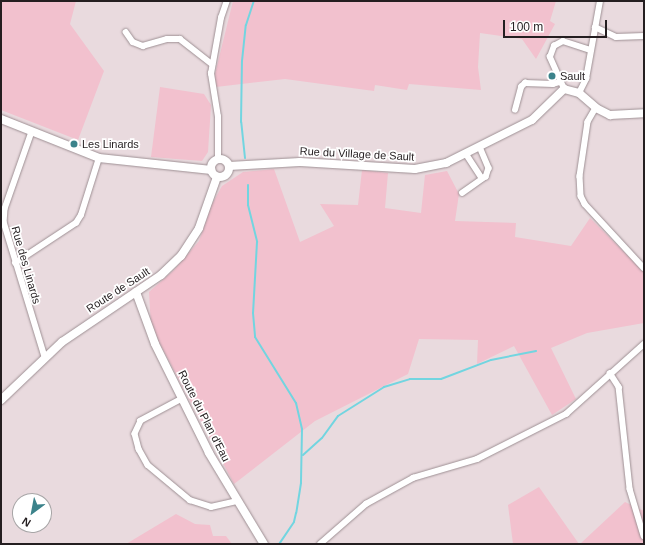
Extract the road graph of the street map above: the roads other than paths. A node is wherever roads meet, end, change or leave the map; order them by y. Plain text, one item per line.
1 (227, 1) edge
2 (600, 1) edge
3 (595, 28) junction
4 (126, 32) dead end
5 (644, 36) edge
6 (591, 50) junction
7 (212, 64) junction
8 (562, 85) junction
9 (579, 93) junction
10 (596, 108) junction
11 (515, 110) dead end
12 (644, 113) edge
13 (1, 119) edge
14 (32, 132) junction
15 (480, 147) junction
16 (466, 154) junction
17 (99, 158) junction
18 (218, 158) junction
19 (229, 166) junction
20 (211, 170) junction
21 (217, 177) junction
22 (482, 180) junction
23 (462, 193) dead end
24 (15, 263) junction
25 (644, 268) edge
26 (136, 292) junction
27 (644, 344) edge
28 (45, 357) junction
29 (610, 372) junction
30 (182, 399) junction
31 (1, 400) edge
32 (238, 500) junction
33 (644, 536) edge
34 (264, 544) edge
35 (320, 544) edge

1 - 7 street
2 - 3 street
3 - 5 street
3 - 6 street
4 - 7 street
6 - 8 street
6 - 9 street
7 - 18 street
8 - 9 street
8 - 11 street
8 - 15 street, Rue du Village de Sault
9 - 10 street
10 - 12 street
10 - 25 street
13 - 14 street
14 - 17 street
14 - 24 street, Rue des Linards
15 - 16 street, Rue du Village de Sault
15 - 22 street
16 - 19 street, Rue du Village de Sault
16 - 22 street
17 - 20 street
17 - 24 street
18 - 19 street
18 - 20 street
19 - 21 street
20 - 21 street
21 - 26 street, Route de Sault
22 - 23 street
24 - 28 street, Rue des Linards
26 - 28 street, Route de Sault
26 - 30 street, Route du Plan d'Eau
27 - 29 street
28 - 31 street, Route de Sault
29 - 33 street
29 - 35 street
30 - 32 street, Route du Plan d'Eau
30 - 32 street
32 - 34 street, Route du Plan d'Eau

